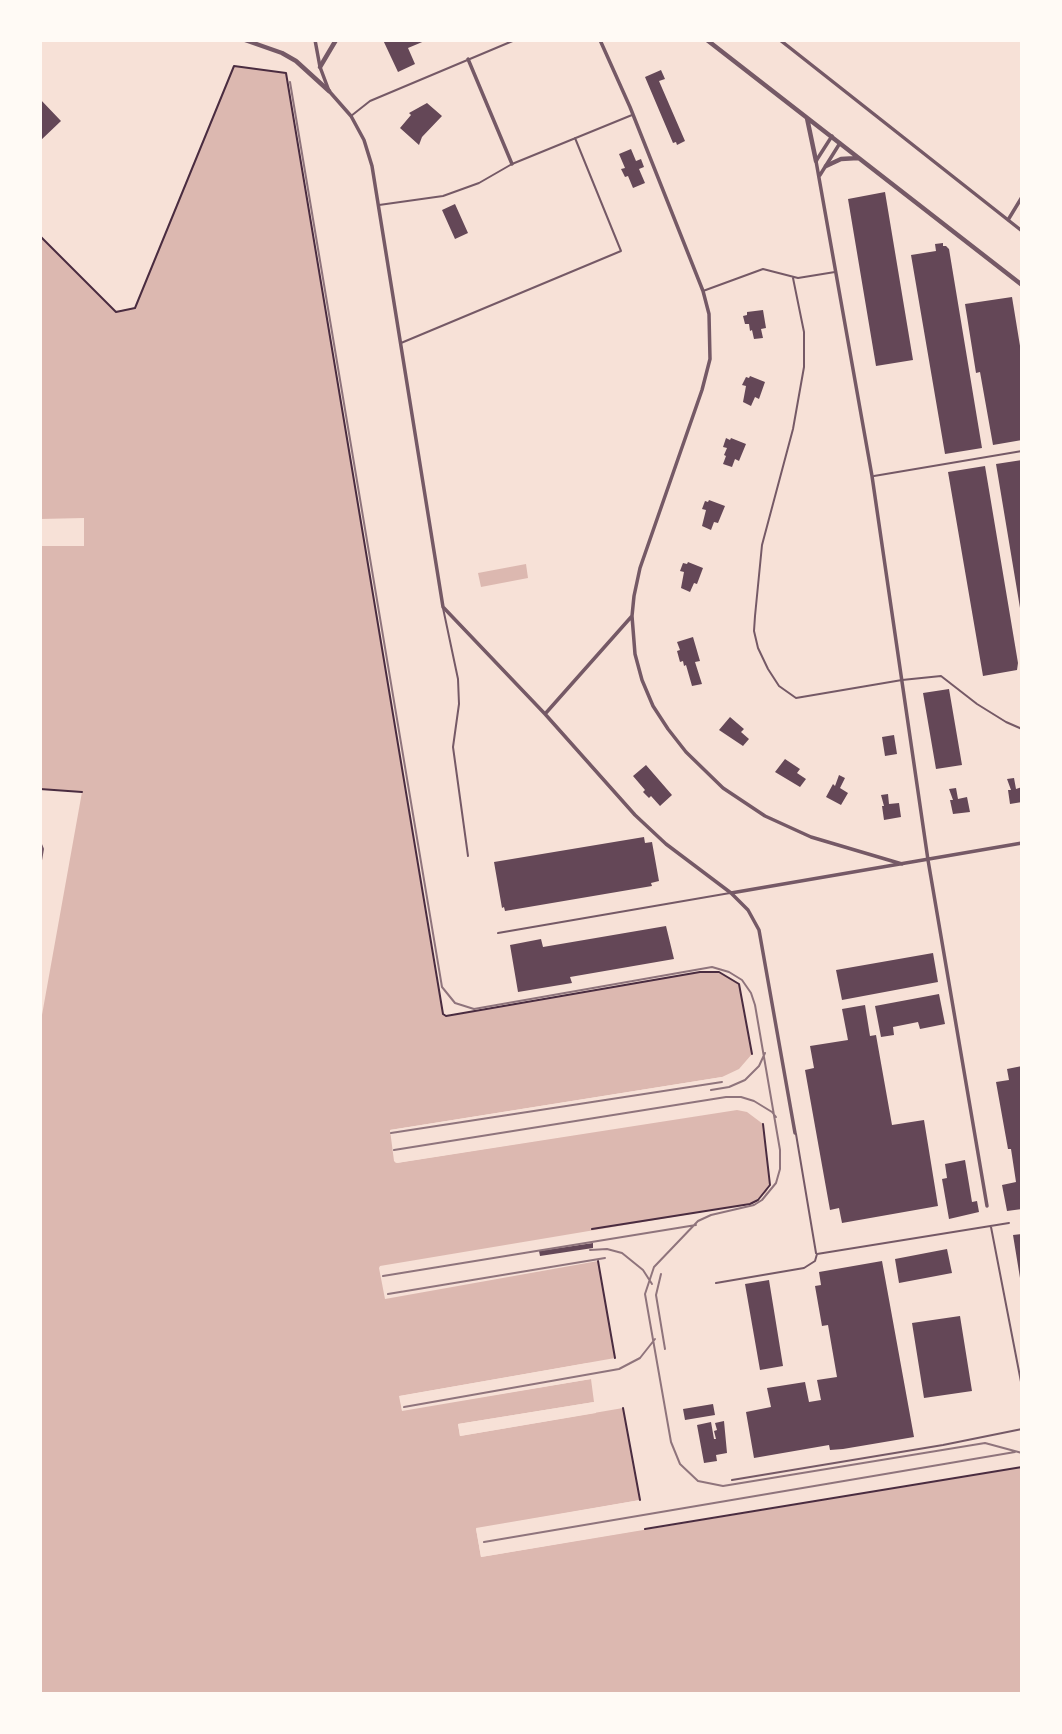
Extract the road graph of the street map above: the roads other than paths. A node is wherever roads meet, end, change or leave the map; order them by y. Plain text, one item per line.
1 (245, 40) edge
2 (315, 40) edge
3 (336, 40) edge
4 (515, 40) edge
5 (600, 40) edge
6 (706, 40) edge
7 (780, 40) edge
8 (468, 59) junction
9 (320, 67) junction
10 (329, 91) junction
11 (633, 115) junction
12 (351, 116) junction
13 (807, 117) junction
14 (832, 136) junction
15 (575, 138) junction
16 (840, 143) junction
17 (859, 158) junction
18 (816, 161) junction
19 (512, 164) junction
20 (826, 166) junction
21 (819, 177) junction
22 (1022, 197) edge
23 (379, 205) junction
24 (1008, 220) junction
25 (1022, 231) edge
26 (836, 272) junction
27 (793, 278) junction
28 (1022, 285) edge
29 (703, 290) junction
30 (400, 344) junction
31 (1022, 451) edge
32 (872, 476) junction
33 (443, 607) junction
34 (632, 616) junction
35 (902, 680) junction
36 (545, 714) junction
37 (1022, 729) edge
38 (40, 842) edge
39 (1022, 843) edge
40 (468, 856) dead end
41 (928, 860) junction
42 (902, 864) junction
43 (40, 866) edge
44 (731, 893) junction
45 (498, 933) dead end
46 (795, 1133) joint
47 (987, 1206) dead end
48 (1009, 1223) dead end
49 (991, 1227) junction
50 (817, 1254) junction
51 (716, 1283) dead end
52 (1022, 1387) edge
53 (1022, 1429) edge
54 (732, 1480) dead end

1 - 10 street
2 - 9 street
3 - 9 street
4 - 8 lane
5 - 11 street
6 - 13 street
7 - 24 street
8 - 12 lane
8 - 19 street
9 - 10 street
10 - 12 street
11 - 15 lane
11 - 29 street
12 - 23 street
13 - 14 street
13 - 18 street
14 - 16 street
14 - 18 street
15 - 19 lane
15 - 30 lane
16 - 17 street
16 - 20 street
17 - 20 street
17 - 28 street
18 - 21 street
19 - 23 lane
20 - 21 street
21 - 26 street
22 - 24 street
23 - 30 street
24 - 25 street
26 - 27 lane
26 - 32 street
27 - 29 lane
27 - 35 lane
29 - 34 street
30 - 33 street
31 - 32 lane
32 - 35 street
33 - 36 street
33 - 40 lane
34 - 36 street
34 - 42 street
35 - 37 lane
35 - 41 street
36 - 44 street
38 - 43 lane
39 - 41 street
41 - 42 street
41 - 47 street
42 - 44 street
44 - 45 lane
44 - 46 street
46 - 50 lane
48 - 49 lane
49 - 50 lane
49 - 52 lane
50 - 51 lane
53 - 54 lane

